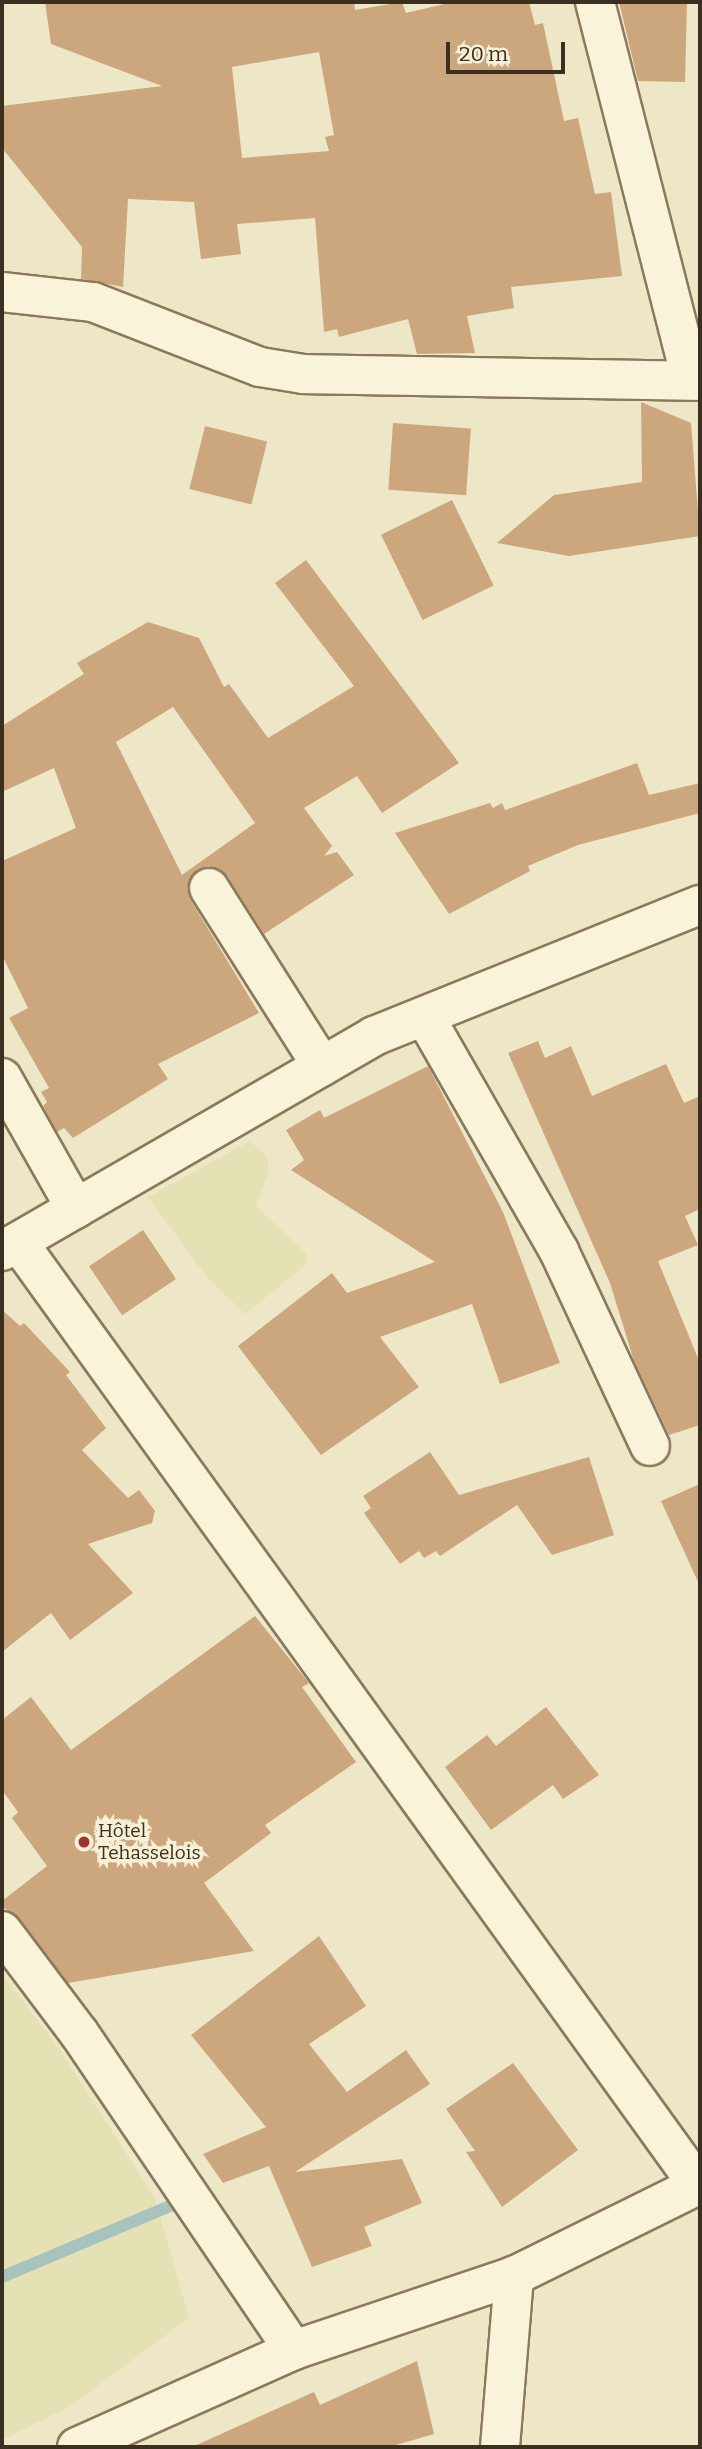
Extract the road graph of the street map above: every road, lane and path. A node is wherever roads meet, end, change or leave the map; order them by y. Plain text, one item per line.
1 (595, 2) edge
2 (2, 292) edge
3 (696, 380) edge
4 (209, 888) dead end
5 (700, 905) edge
6 (425, 1017) junction
7 (323, 1066) junction
8 (2, 1078) edge
9 (76, 1209) junction
10 (10, 1247) edge
11 (650, 1446) dead end
12 (2, 1931) edge
13 (699, 2185) edge
14 (514, 2276) junction
15 (294, 2350) junction
16 (78, 2447) edge
17 (500, 2447) edge

1 - 3 street
2 - 3 street
4 - 7 street
5 - 6 street
6 - 7 street
6 - 11 street
7 - 9 street
8 - 9 street
9 - 10 street
10 - 13 street
12 - 15 street
13 - 14 street
14 - 15 street
14 - 17 street
15 - 16 street

